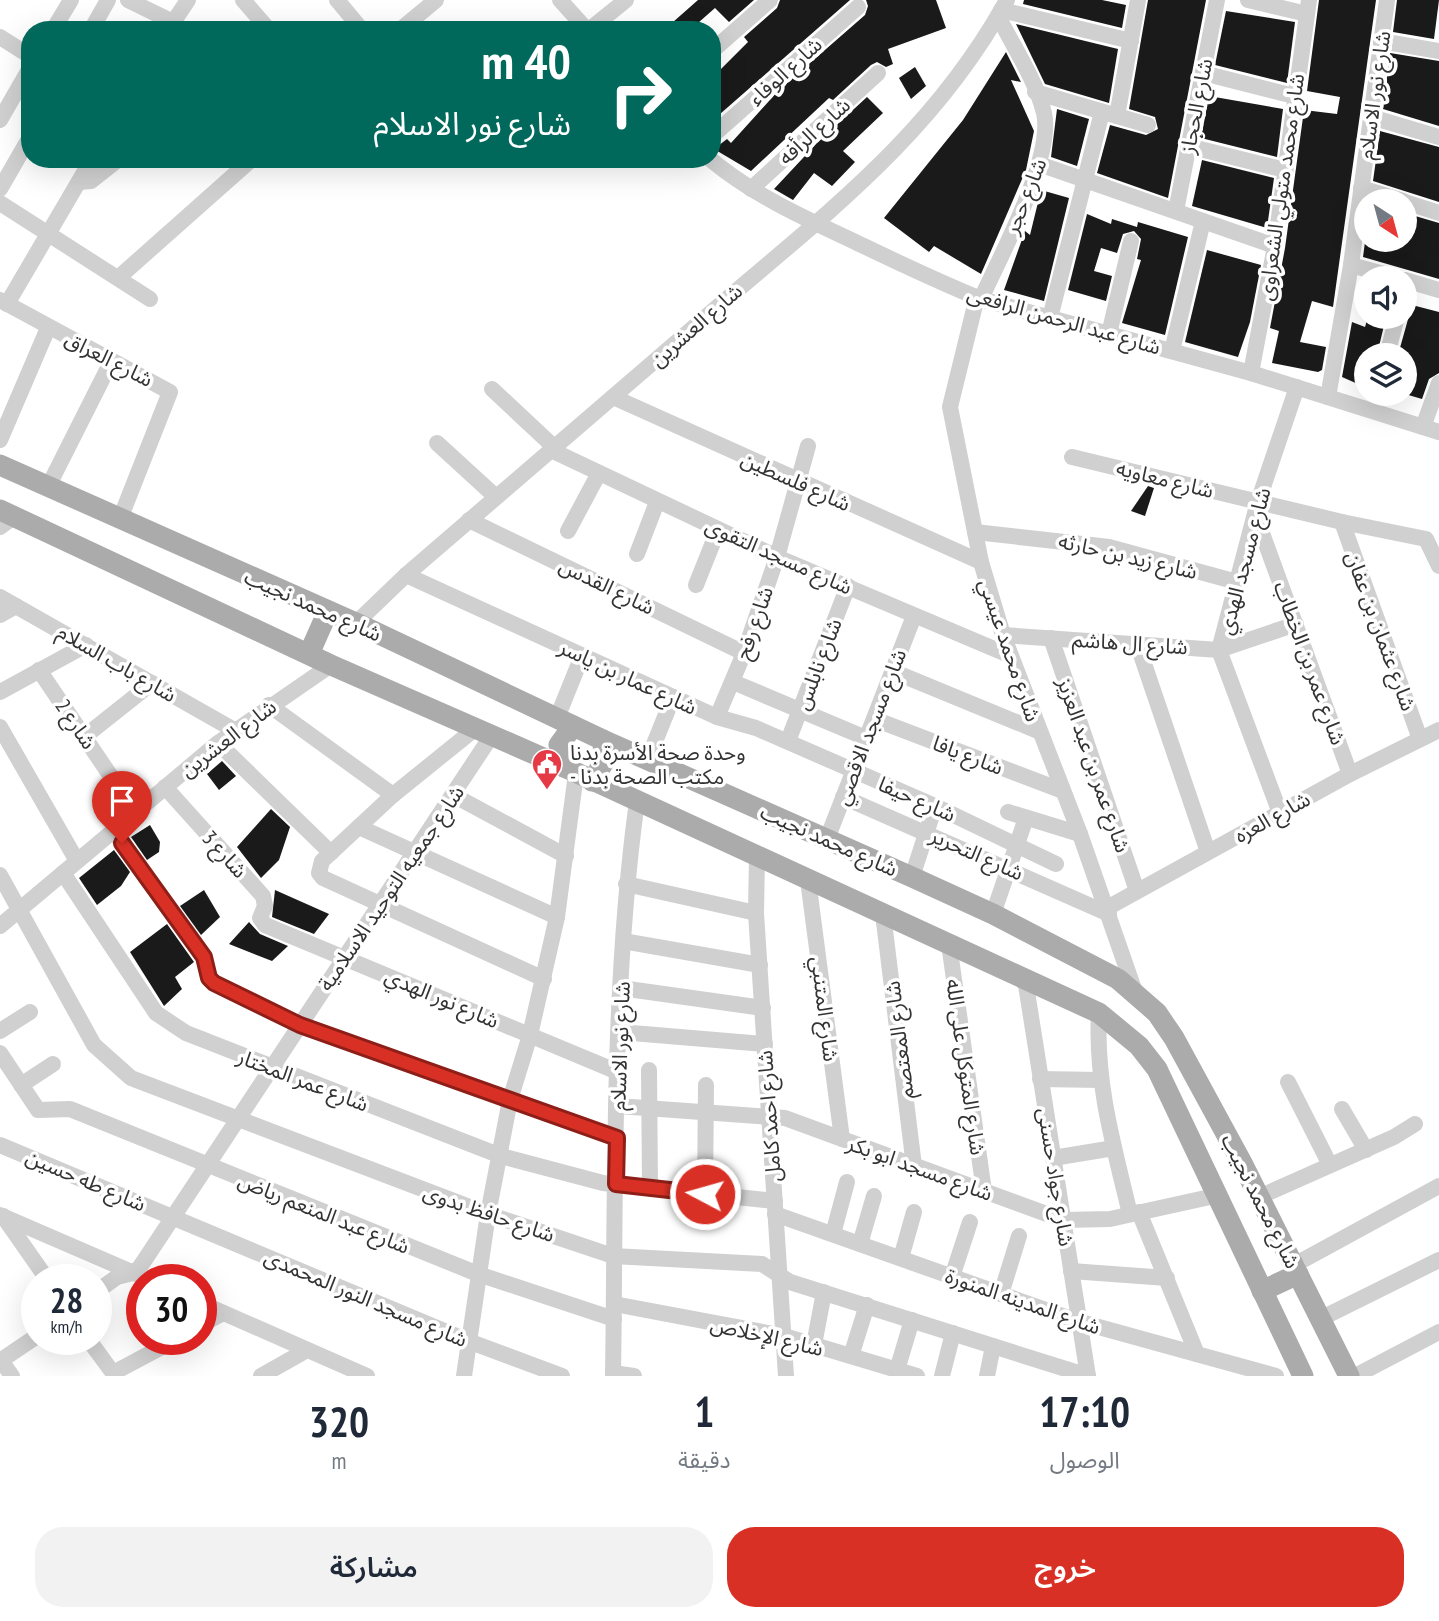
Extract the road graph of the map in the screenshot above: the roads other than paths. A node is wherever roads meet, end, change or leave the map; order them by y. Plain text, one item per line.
1 (71, 0) edge
2 (108, 0) edge
3 (128, 0) edge
4 (188, 0) edge
5 (243, 0) edge
6 (337, 0) edge
7 (435, 0) edge
8 (560, 0) edge
9 (626, 0) edge
10 (770, 0) edge
11 (1138, 0) edge
12 (1217, 0) edge
13 (1248, 0) edge
14 (1387, 0) edge
15 (858, 7) dead end
16 (1308, 7) edge
17 (1002, 9) edge
18 (58, 21) edge
19 (96, 21) edge
20 (163, 21) edge
21 (174, 21) edge
22 (259, 21) edge
23 (354, 21) edge
24 (410, 21) edge
25 (580, 21) edge
26 (599, 21) edge
27 (0, 37) edge
28 (1131, 41) junction
29 (1381, 41) junction
30 (721, 43) edge
31 (21, 50) edge
32 (1439, 51) edge
33 (878, 73) dead end
34 (1203, 74) junction
35 (21, 82) edge
36 (1035, 92) junction
37 (1294, 96) junction
38 (2, 113) edge
39 (1110, 114) junction
40 (1371, 117) junction
41 (1148, 125) dead end
42 (721, 128) edge
43 (1439, 137) edge
44 (1188, 146) junction
45 (21, 153) edge
46 (1039, 164) junction
47 (721, 167) edge
48 (87, 168) edge
49 (108, 168) edge
50 (242, 168) edge
51 (1285, 170) junction
52 (1085, 180) junction
53 (79, 182) junction
54 (1361, 188) junction
55 (0, 189) edge
56 (751, 189) junction
57 (1364, 189) edge
58 (0, 203) edge
59 (1418, 206) edge
60 (1176, 211) junction
61 (1439, 213) edge
62 (1203, 221) junction
63 (815, 223) junction
64 (48, 234) junction
65 (1131, 241) dead end
66 (1275, 246) junction
67 (1351, 265) junction
68 (1354, 266) edge
69 (118, 278) junction
70 (1417, 284) edge
71 (1439, 290) edge
72 (979, 298) junction
73 (150, 299) dead end
74 (4, 302) edge
75 (1050, 318) junction
76 (48, 328) junction
77 (1109, 334) junction
78 (1172, 351) junction
79 (111, 362) junction
80 (1251, 373) junction
81 (1439, 383) edge
82 (1297, 387) junction
83 (492, 389) dead end
84 (613, 397) junction
85 (1328, 397) junction
86 (1373, 406) edge
87 (1372, 411) junction
88 (1423, 427) junction
89 (1439, 432) edge
90 (0, 440) edge
91 (437, 443) dead end
92 (808, 446) dead end
93 (552, 449) junction
94 (1072, 457) dead end
95 (0, 465) edge
96 (599, 473) junction
97 (796, 481) junction
98 (48, 487) junction
99 (496, 497) junction
100 (657, 502) junction
101 (1257, 508) junction
102 (5, 518) edge
103 (120, 519) junction
104 (469, 520) junction
105 (1342, 522) junction
106 (718, 530) junction
107 (568, 531) dead end
108 (975, 531) junction
109 (637, 554) dead end
110 (777, 557) junction
111 (981, 562) junction
112 (1439, 566) edge
113 (406, 575) junction
114 (1237, 582) junction
115 (696, 585) dead end
116 (848, 586) junction
117 (0, 597) edge
118 (16, 606) junction
119 (328, 611) junction
120 (0, 615) edge
121 (914, 616) junction
122 (356, 624) junction
123 (1296, 624) junction
124 (1003, 635) junction
125 (1051, 638) junction
126 (1137, 643) junction
127 (86, 645) junction
128 (1219, 650) junction
129 (744, 653) junction
130 (309, 654) junction
131 (582, 656) junction
132 (1011, 656) junction
133 (331, 665) junction
134 (40, 670) junction
135 (892, 671) junction
136 (733, 682) junction
137 (152, 683) junction
138 (0, 692) edge
139 (673, 697) junction
140 (270, 705) junction
141 (800, 710) junction
142 (717, 717) junction
143 (874, 719) junction
144 (565, 722) junction
145 (0, 727) edge
146 (234, 730) junction
147 (1439, 730) edge
148 (484, 731) junction
149 (1038, 731) junction
150 (84, 737) junction
151 (866, 738) junction
152 (603, 740) junction
153 (1420, 740) junction
154 (788, 741) junction
155 (218, 743) junction
156 (648, 759) junction
157 (854, 771) junction
158 (578, 774) junction
159 (1350, 774) junction
160 (165, 787) junction
161 (1063, 791) junction
162 (393, 795) junction
163 (453, 795) junction
164 (844, 797) junction
165 (637, 801) junction
166 (935, 806) junction
167 (135, 812) junction
168 (1008, 812) dead end
169 (1280, 813) junction
170 (1026, 818) junction
171 (359, 827) junction
172 (113, 830) junction
173 (927, 833) junction
174 (1080, 834) junction
175 (827, 839) junction
176 (1017, 846) junction
177 (1208, 852) junction
178 (331, 853) junction
179 (415, 853) junction
180 (566, 856) junction
181 (757, 856) junction
182 (78, 860) junction
183 (1056, 864) dead end
184 (1009, 868) junction
185 (62, 873) junction
186 (0, 875) edge
187 (912, 877) junction
188 (808, 880) junction
189 (626, 884) junction
190 (1137, 891) junction
191 (380, 905) junction
192 (19, 910) junction
193 (1108, 911) junction
194 (756, 913) junction
195 (883, 914) junction
196 (993, 914) junction
197 (557, 917) junction
198 (265, 925) joint
199 (0, 926) edge
200 (623, 942) junction
201 (949, 944) junction
202 (345, 957) junction
203 (760, 965) junction
204 (544, 979) junction
205 (1025, 979) junction
206 (621, 988) junction
207 (1135, 992) junction
208 (762, 1008) junction
209 (30, 1012) dead end
210 (1099, 1013) junction
211 (300, 1025) junction
212 (0, 1031) edge
213 (620, 1032) junction
214 (530, 1035) junction
215 (765, 1044) junction
216 (0, 1053) edge
217 (53, 1065) dead end
218 (271, 1068) junction
219 (649, 1070) dead end
220 (618, 1072) junction
221 (1040, 1079) junction
222 (1101, 1080) junction
223 (1288, 1082) dead end
224 (20, 1085) junction
225 (706, 1085) dead end
226 (510, 1100) junction
227 (618, 1106) junction
228 (650, 1108) junction
229 (1342, 1108) dead end
230 (706, 1111) junction
231 (770, 1119) junction
232 (237, 1121) junction
233 (1415, 1125) dead end
234 (617, 1138) junction
235 (842, 1139) junction
236 (0, 1145) edge
237 (1114, 1148) junction
238 (1366, 1150) junction
239 (501, 1156) junction
240 (1053, 1157) junction
241 (1242, 1163) junction
242 (1330, 1165) junction
243 (206, 1166) junction
244 (914, 1166) junction
245 (847, 1182) dead end
246 (616, 1184) junction
247 (1214, 1186) junction
248 (1439, 1186) edge
249 (650, 1187) junction
250 (984, 1191) junction
251 (705, 1194) junction
252 (874, 1196) dead end
253 (1259, 1197) junction
254 (775, 1207) junction
255 (914, 1212) dead end
256 (1135, 1213) junction
257 (488, 1214) junction
258 (1, 1215) edge
259 (172, 1216) junction
260 (1063, 1220) junction
261 (970, 1222) dead end
262 (833, 1234) junction
263 (1019, 1236) dead end
264 (860, 1244) junction
265 (613, 1256) junction
266 (901, 1258) junction
267 (1439, 1260) edge
268 (36, 1264) edge
269 (147, 1264) edge
270 (126, 1269) edge
271 (1296, 1269) junction
272 (1071, 1270) junction
273 (478, 1274) junction
274 (780, 1276) junction
275 (952, 1277) junction
276 (1167, 1279) junction
277 (1262, 1291) junction
278 (824, 1292) junction
279 (1001, 1294) junction
280 (867, 1306) junction
281 (217, 1310) edge
282 (223, 1312) junction
283 (614, 1312) junction
284 (217, 1316) edge
285 (1320, 1319) junction
286 (912, 1320) junction
287 (1077, 1321) junction
288 (1439, 1332) edge
289 (953, 1333) junction
290 (784, 1336) junction
291 (468, 1341) junction
292 (814, 1345) junction
293 (21, 1346) edge
294 (993, 1346) junction
295 (307, 1350) junction
296 (1197, 1354) junction
297 (100, 1355) edge
298 (147, 1355) edge
299 (851, 1356) junction
300 (0, 1360) edge
301 (1037, 1368) edge
302 (897, 1370) junction
303 (613, 1374) edge
304 (12, 1376) edge
305 (261, 1376) edge
306 (367, 1376) edge
307 (464, 1376) edge
308 (562, 1376) edge
309 (634, 1376) edge
310 (786, 1376) edge
311 (917, 1376) edge
312 (942, 1376) edge
313 (987, 1376) edge
314 (1088, 1376) edge
315 (1276, 1376) edge
316 (1303, 1376) edge
317 (1349, 1376) edge
318 (1355, 1376) edge

1 - 18 street
2 - 19 street
3 - 20 street
4 - 21 street
5 - 22 street
6 - 23 street
7 - 24 street
8 - 25 street
9 - 26 street
10 - 30 street
11 - 28 street
12 - 34 street, شارع الحجاز
13 - 16 street
14 - 29 street, شارع نور الاسلام
15 - 42 street, شارع الوفاء
16 - 37 street, شارع محمد متولي الشعراوى
17 - 28 street
17 - 36 street, شارع حجر
17 - 63 street, شارع العشرين
27 - 31 street
28 - 39 street
29 - 32 street
29 - 40 street, شارع نور الاسلام
33 - 56 street, شارع الرأفه
34 - 37 street
34 - 44 street, شارع الحجاز
35 - 38 street
36 - 39 street
36 - 46 street, شارع حجر
37 - 51 street, شارع محمد متولي الشعراوى
39 - 41 street
39 - 52 street
40 - 43 street
40 - 54 street, شارع نور الاسلام
44 - 51 street
44 - 60 street, شارع الحجاز
45 - 55 street
46 - 52 street
46 - 72 street, شارع حجر
47 - 56 street, شارع عبد الرحمن الرافعى
48 - 53 street
49 - 53 street
50 - 69 street
51 - 66 street, شارع محمد متولي الشعراوى
52 - 60 street
52 - 75 street
53 - 64 street
54 - 57 street
54 - 67 street, شارع نور الاسلام
56 - 63 street, شارع عبد الرحمن الرافعى
58 - 64 street
59 - 61 street
60 - 62 street
62 - 66 street
62 - 78 street
63 - 72 street, شارع عبد الرحمن الرافعى
63 - 84 street, شارع العشرين
64 - 69 street
64 - 74 street
65 - 77 street
66 - 80 street, شارع محمد متولي الشعراوى
67 - 68 street
67 - 85 street, شارع نور الاسلام
69 - 73 street
70 - 71 street
72 - 75 street, شارع عبد الرحمن الرافعى
72 - 108 street, شارع محمد عيسي
74 - 76 street, شارع العراق
75 - 77 street, شارع عبد الرحمن الرافعى
76 - 79 street, شارع العراق
76 - 90 street
77 - 78 street, شارع عبد الرحمن الرافعى
78 - 80 street, شارع عبد الرحمن الرافعى
79 - 98 street
79 - 103 street, شارع العراق
80 - 82 street, شارع عبد الرحمن الرافعى
81 - 88 street
82 - 85 street, شارع عبد الرحمن الرافعى
82 - 101 street, شارع مسجد الهدي
83 - 93 street, شارع مسجد التقوى
84 - 93 street, شارع العشرين
84 - 97 street, شارع فلسطين
85 - 87 street, شارع عبد الرحمن الرافعى
86 - 87 street
87 - 88 street, شارع عبد الرحمن الرافعى
88 - 89 street, شارع عبد الرحمن الرافعى
91 - 99 street
92 - 97 street, شارع رفح
93 - 96 street, شارع مسجد التقوى
93 - 99 street, شارع العشرين
94 - 101 street, شارع معاويه
95 - 98 main road, شارع محمد نجيب
96 - 100 street, شارع مسجد التقوى
96 - 107 street
97 - 110 street, شارع رفح
97 - 111 street, شارع فلسطين
98 - 103 main road, شارع محمد نجيب
99 - 104 street, شارع العشرين
100 - 106 street, شارع مسجد التقوى
100 - 109 street
101 - 105 street, شارع معاويه
101 - 114 street, شارع مسجد الهدي
101 - 123 street, شارع عمر بن الخطاب
102 - 130 main road, شارع محمد نجيب
103 - 119 main road, شارع محمد نجيب
104 - 113 street, شارع العشرين
104 - 129 street, شارع القدس
105 - 112 street, شارع معاويه
105 - 153 street, شارع عثمان بن عفان
106 - 110 street, شارع مسجد التقوى
106 - 115 street
108 - 111 street, شارع محمد عيسي
108 - 114 street, شارع زيد بن حارثه
110 - 116 street, شارع مسجد التقوى
110 - 129 street, شارع رفح
111 - 124 street, شارع محمد عيسي
113 - 122 street, شارع العشرين
113 - 131 street, شارع عمار بن ياسر
114 - 128 street, شارع مسجد الهدي
116 - 121 street, شارع مسجد التقوى
116 - 141 street, شارع نابلس
117 - 118 street, شارع باب السلام
118 - 120 street
118 - 127 street, شارع باب السلام
119 - 122 main road, شارع محمد نجيب
119 - 130 main road
121 - 132 street, شارع مسجد التقوى
121 - 135 street, شارع مسجد الاقصي
122 - 144 main road, شارع محمد نجيب
123 - 128 street, شارع ال هاشم
123 - 159 street, شارع عمر بن الخطاب
124 - 125 street, شارع ال هاشم
124 - 132 street, شارع محمد عيسي
125 - 126 street, شارع ال هاشم
125 - 190 street, شارع عمر بن عبد العزيز
126 - 128 street, شارع ال هاشم
126 - 177 street
127 - 134 street
127 - 137 street, شارع باب السلام
128 - 169 street, شارع مسجد الهدي
129 - 136 street, شارع رفح
130 - 133 main road, شارع محمد نجيب
131 - 139 street, شارع عمار بن ياسر
131 - 144 street
132 - 149 street, شارع محمد عيسي
133 - 140 street, شارع العشرين
133 - 148 main road, شارع محمد نجيب
134 - 138 street
134 - 150 street, شارع 2
135 - 143 street, شارع مسجد الاقصي
135 - 149 street
136 - 141 street
136 - 142 street, شارع رفح
137 - 146 street, شارع باب السلام
137 - 150 street
139 - 142 street, شارع عمار بن ياسر
139 - 156 street
140 - 146 street, شارع العشرين
140 - 162 street
141 - 151 street
141 - 154 street, شارع نابلس
142 - 154 street, شارع عمار بن ياسر
143 - 151 street, شارع مسجد الاقصي
143 - 161 street, شارع يافا
144 - 152 main road, شارع محمد نجيب
144 - 158 main road
145 - 182 street
146 - 155 street, شارع العشرين
147 - 153 street, شارع العزه
148 - 158 main road, شارع محمد نجيب
148 - 162 street
148 - 163 street, شارع جمعيه التوحيد الاسلامية
149 - 161 street, شارع محمد عيسي
150 - 167 street, شارع 2
151 - 157 street, شارع مسجد الاقصي
152 - 156 main road, شارع محمد نجيب
152 - 158 main road
153 - 159 street, شارع العزه
154 - 157 street, شارع عمار بن ياسر
155 - 160 street, شارع العشرين
155 - 178 street
156 - 175 main road, شارع محمد نجيب
157 - 164 street, شارع مسجد الاقصي
157 - 166 street, شارع حيفا
158 - 165 main road, شارع محمد نجيب
158 - 180 street
159 - 169 street, شارع العزه
160 - 167 street, شارع العشرين
160 - 198 street, شارع 3
161 - 174 street, شارع محمد عيسي
162 - 171 street
163 - 179 street, شارع جمعيه التوحيد الاسلامية
163 - 180 street
164 - 173 street, شارع التحرير
164 - 175 street, شارع مسجد الاقصي
165 - 181 main road, شارع محمد نجيب
165 - 189 street, شارع نور الاسلام
166 - 173 street
166 - 176 street, شارع حيفا
167 - 172 street, شارع العشرين
168 - 170 street
169 - 177 street, شارع العزه
170 - 174 street
170 - 176 street
171 - 178 street
171 - 179 street
172 - 182 street, شارع العشرين
172 - 211 street
173 - 184 street, شارع التحرير
173 - 187 street
174 - 193 street, شارع محمد عيسي
175 - 187 main road, شارع محمد نجيب
176 - 183 street, شارع حيفا
176 - 184 street
177 - 190 street, شارع العزه
178 - 191 street
179 - 191 street, شارع جمعيه التوحيد الاسلامية
179 - 197 street
180 - 197 street
181 - 188 main road, شارع محمد نجيب
181 - 194 street, شارع احمد كامل
182 - 185 street, شارع العشرين
184 - 193 street, شارع التحرير
184 - 196 street
185 - 192 street, شارع العشرين
185 - 218 street, شارع عمر المختار
186 - 192 street, شارع حافظ بدوى
187 - 196 main road, شارع محمد نجيب
188 - 195 main road, شارع محمد نجيب
188 - 235 street, شارع المتنبي
189 - 194 street
189 - 200 street, شارع نور الاسلام
190 - 193 street, شارع العزه
191 - 202 street, شارع جمعيه التوحيد الاسلامية
191 - 204 street
192 - 199 street, شارع العشرين
192 - 232 street, شارع حافظ بدوى
193 - 207 street, شارع محمد عيسي
194 - 203 street, شارع احمد كامل
195 - 201 main road, شارع محمد نجيب
195 - 244 street, شارع المعتصم
196 - 207 main road, شارع محمد نجيب
197 - 204 street
198 - 202 street, شارع نور الهدي
200 - 203 street
200 - 206 street, شارع نور الاسلام
201 - 205 main road, شارع محمد نجيب
201 - 250 street, شارع المتوكل على الله
202 - 211 street, شارع جمعيه التوحيد الاسلامية
202 - 214 street, شارع نور الهدي
203 - 208 street, شارع احمد كامل
204 - 214 street
205 - 210 main road, شارع محمد نجيب
205 - 221 street, شارع جواد حسنى
206 - 208 street
206 - 213 street, شارع نور الاسلام
207 - 241 main road, شارع محمد نجيب
208 - 215 street, شارع احمد كامل
209 - 212 street
210 - 222 street
210 - 247 main road, شارع محمد نجيب
211 - 218 street, شارع جمعيه التوحيد الاسلامية
211 - 226 street
213 - 215 street
213 - 220 street, شارع نور الاسلام
214 - 220 street, شارع نور الهدي
214 - 226 street
215 - 231 street, شارع احمد كامل
216 - 224 street
217 - 224 street
218 - 232 street, شارع جمعيه التوحيد الاسلامية
218 - 239 street, شارع عمر المختار
219 - 228 street
220 - 227 street, شارع نور الاسلام
221 - 222 street
221 - 240 street, شارع جواد حسنى
222 - 237 street
223 - 242 street
224 - 243 street, شارع عبد المنعم رياض
225 - 230 street
226 - 234 street
226 - 239 street
227 - 228 street, شارع مسجد ابو بكر
227 - 234 street, شارع نور الاسلام
228 - 230 street, شارع مسجد ابو بكر
228 - 249 street
229 - 238 street
230 - 231 street, شارع مسجد ابو بكر
230 - 251 street
231 - 235 street, شارع مسجد ابو بكر
231 - 254 street, شارع احمد كامل
232 - 243 street, شارع جمعيه التوحيد الاسلامية
232 - 257 street, شارع حافظ بدوى
233 - 238 street
234 - 246 street, شارع نور الاسلام
235 - 244 street, شارع مسجد ابو بكر
236 - 259 street, شارع طه حسين
237 - 240 street
237 - 256 street
238 - 242 street
239 - 246 street, شارع عمر المختار
239 - 257 street
240 - 260 street, شارع جواد حسنى
241 - 247 main road
241 - 253 main road, شارع محمد نجيب
242 - 253 street
243 - 259 street, شارع جمعيه التوحيد الاسلامية
243 - 273 street, شارع عبد المنعم رياض
244 - 250 street, شارع مسجد ابو بكر
245 - 262 street
246 - 249 street, شارع عمر المختار
246 - 265 street, شارع نور الاسلام
247 - 256 street, شارع مسجد ابو بكر
247 - 277 main road, شارع محمد نجيب
248 - 271 street
249 - 251 street, شارع عمر المختار
250 - 260 street, شارع مسجد ابو بكر
251 - 254 street, شارع المدينه المنورة
252 - 264 street
253 - 271 main road, شارع محمد نجيب
254 - 262 street, شارع المدينه المنورة
254 - 274 street, شارع احمد كامل
255 - 266 street
256 - 260 street, شارع مسجد ابو بكر
256 - 276 street
257 - 265 street, شارع حافظ بدوى
257 - 273 street
258 - 268 street
258 - 270 street
259 - 269 street, شارع جمعيه التوحيد الاسلامية
259 - 291 street, شارع مسجد النور المحمدى
260 - 272 street, شارع جواد حسنى
261 - 275 street
262 - 264 street, شارع المدينه المنورة
263 - 279 street
264 - 266 street, شارع المدينه المنورة
265 - 274 street, شارع حافظ بدوى
265 - 283 street, شارع نور الاسلام
266 - 275 street, شارع المدينه المنورة
267 - 285 street
271 - 277 main road
271 - 285 main road, شارع محمد نجيب
272 - 276 street
272 - 287 street, شارع جواد حسنى
273 - 283 street, شارع عبد المنعم رياض
273 - 291 street
274 - 278 street, شارع حافظ بدوى
274 - 290 street, شارع احمد كامل
275 - 279 street, شارع المدينه المنورة
276 - 296 street
277 - 316 main road, شارع محمد نجيب
278 - 280 street, شارع حافظ بدوى
278 - 292 street
279 - 287 street, شارع المدينه المنورة
280 - 286 street, شارع حافظ بدوى
280 - 299 street
281 - 282 street
282 - 284 street
282 - 295 street
283 - 290 street, شارع الإخلاص
283 - 303 street, شارع نور الاسلام
285 - 317 main road, شارع محمد نجيب
286 - 289 street, شارع حافظ بدوى
286 - 302 street
287 - 296 street, شارع المدينه المنورة
287 - 314 street, شارع جواد حسنى
288 - 318 street
289 - 294 street, شارع حافظ بدوى
289 - 312 street
290 - 292 street, شارع الإخلاص
290 - 310 street, شارع احمد كامل
291 - 307 street
291 - 308 street, شارع مسجد النور المحمدى
292 - 299 street, شارع الإخلاص
293 - 300 street
294 - 301 street, شارع حافظ بدوى
294 - 313 street
295 - 305 street
295 - 306 street
296 - 315 street, شارع المدينه المنورة
297 - 298 street
299 - 302 street, شارع الإخلاص
300 - 304 street
301 - 314 street, شارع حافظ بدوى
302 - 311 street, شارع الإخلاص
303 - 309 street

